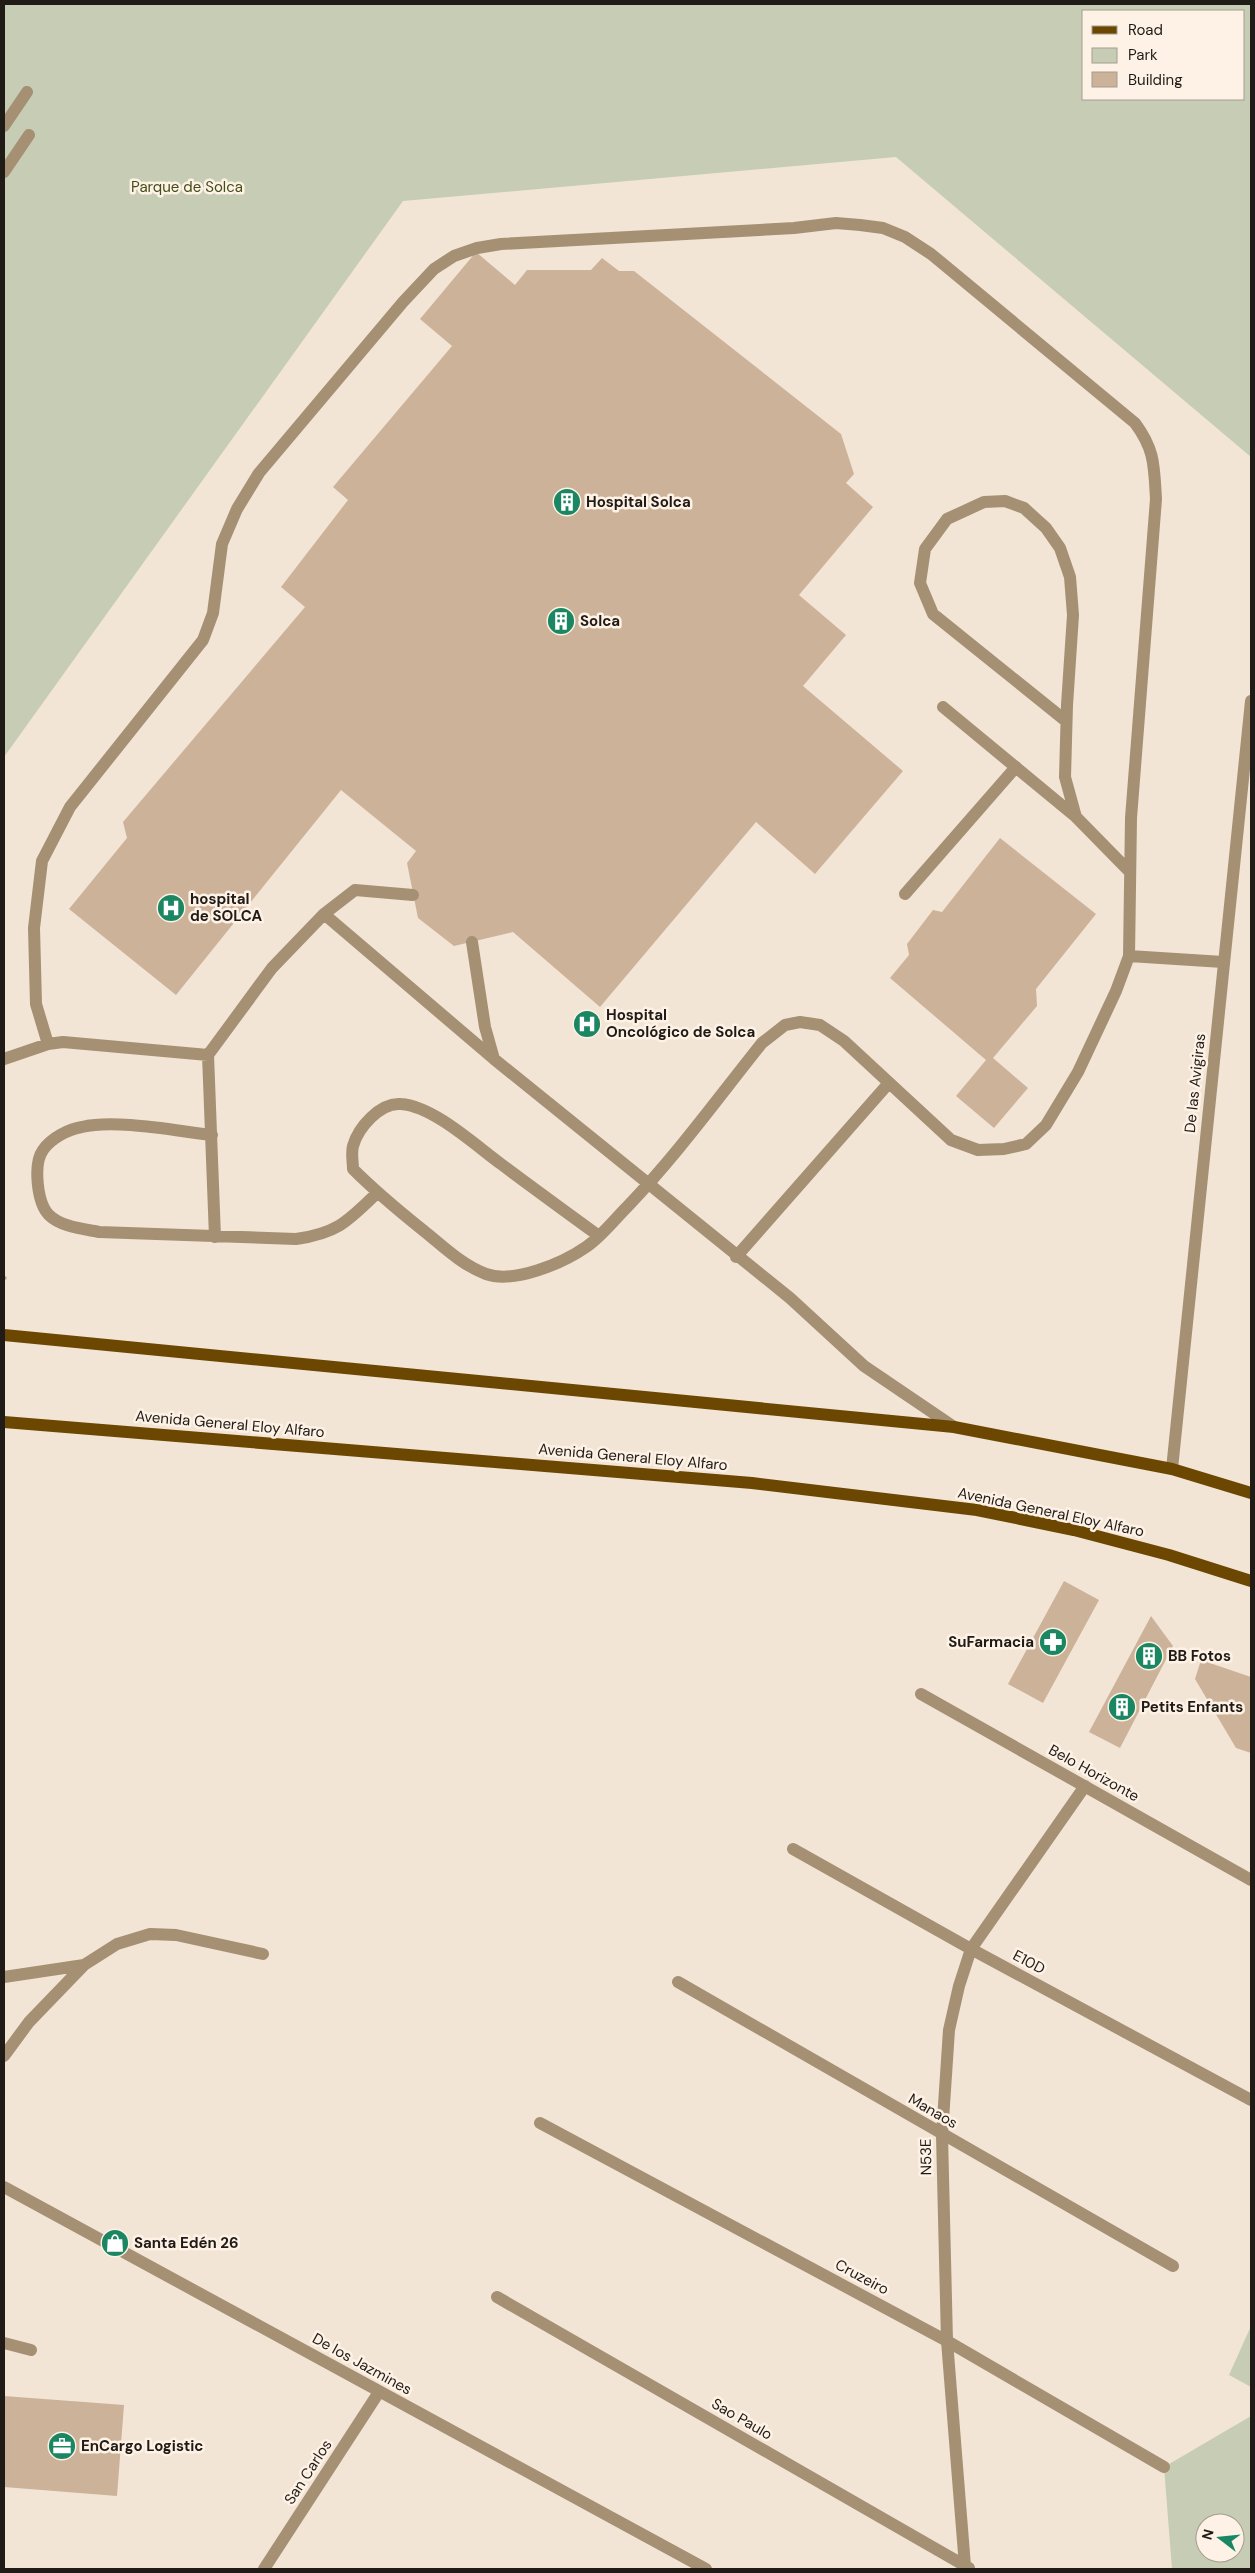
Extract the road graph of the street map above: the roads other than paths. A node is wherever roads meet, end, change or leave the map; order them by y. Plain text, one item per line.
1 (27, 92) dead end
2 (4, 126) edge
3 (29, 135) dead end
4 (4, 172) edge
5 (1251, 701) edge
6 (943, 707) dead end
7 (1066, 721) junction
8 (1016, 767) junction
9 (1076, 817) junction
10 (1130, 872) junction
11 (905, 894) dead end
12 (414, 895) dead end
13 (324, 914) junction
14 (472, 942) dead end
15 (1129, 956) junction
16 (1224, 962) junction
17 (48, 1044) junction
18 (208, 1055) junction
19 (4, 1059) edge
20 (494, 1059) junction
21 (888, 1084) junction
22 (212, 1135) junction
23 (648, 1184) junction
24 (377, 1193) junction
25 (599, 1236) junction
26 (215, 1237) junction
27 (736, 1257) junction
28 (4, 1335) edge
29 (4, 1422) edge
30 (954, 1427) junction
31 (1172, 1469) junction
32 (1251, 1493) edge
33 (1251, 1581) edge
34 (921, 1694) dead end
35 (1085, 1786) junction
36 (793, 1849) dead end
37 (1251, 1880) edge
38 (971, 1949) junction
39 (263, 1954) dead end
40 (84, 1966) junction
41 (4, 1977) edge
42 (678, 1982) dead end
43 (4, 2056) edge
44 (1251, 2100) edge
45 (540, 2123) dead end
46 (942, 2135) junction
47 (4, 2186) edge
48 (1173, 2266) dead end
49 (497, 2297) dead end
50 (947, 2341) junction
51 (4, 2343) edge
52 (31, 2350) dead end
53 (379, 2392) junction
54 (1164, 2466) dead end
55 (968, 2567) edge
56 (264, 2569) edge
57 (706, 2569) edge

1 - 2 street
3 - 4 street
5 - 16 street, De las Avigiras
6 - 8 street
7 - 7 street
7 - 9 street
8 - 9 street
8 - 11 street
9 - 10 street
10 - 15 street
10 - 17 street
12 - 13 street
13 - 18 street
13 - 20 street
14 - 20 street
15 - 16 street
15 - 21 street
16 - 31 street, De las Avigiras
17 - 18 street
17 - 19 street
18 - 22 street
20 - 23 street
21 - 23 street
21 - 27 street
22 - 26 street
22 - 26 street
23 - 25 street
23 - 27 street
24 - 25 street
24 - 25 street
24 - 26 street
27 - 30 street
28 - 30 main road
29 - 33 main road, Avenida General Eloy Alfaro
30 - 31 main road
31 - 32 main road
34 - 35 street, Belo Horizonte
35 - 37 street, Belo Horizonte
35 - 38 street, N53E
36 - 38 street, E10D
38 - 44 street, E10D
38 - 46 street, N53E
39 - 40 street
40 - 41 street
40 - 43 street
42 - 46 street, Manaos
45 - 50 street, Cruzeiro
46 - 48 street, Manaos
46 - 50 street, N53E
47 - 53 street, De los Jazmines
49 - 55 street, Sao Paulo
50 - 54 street, Cruzeiro
50 - 55 street, N53E
51 - 52 street
53 - 56 street, San Carlos
53 - 57 street, De los Jazmines

